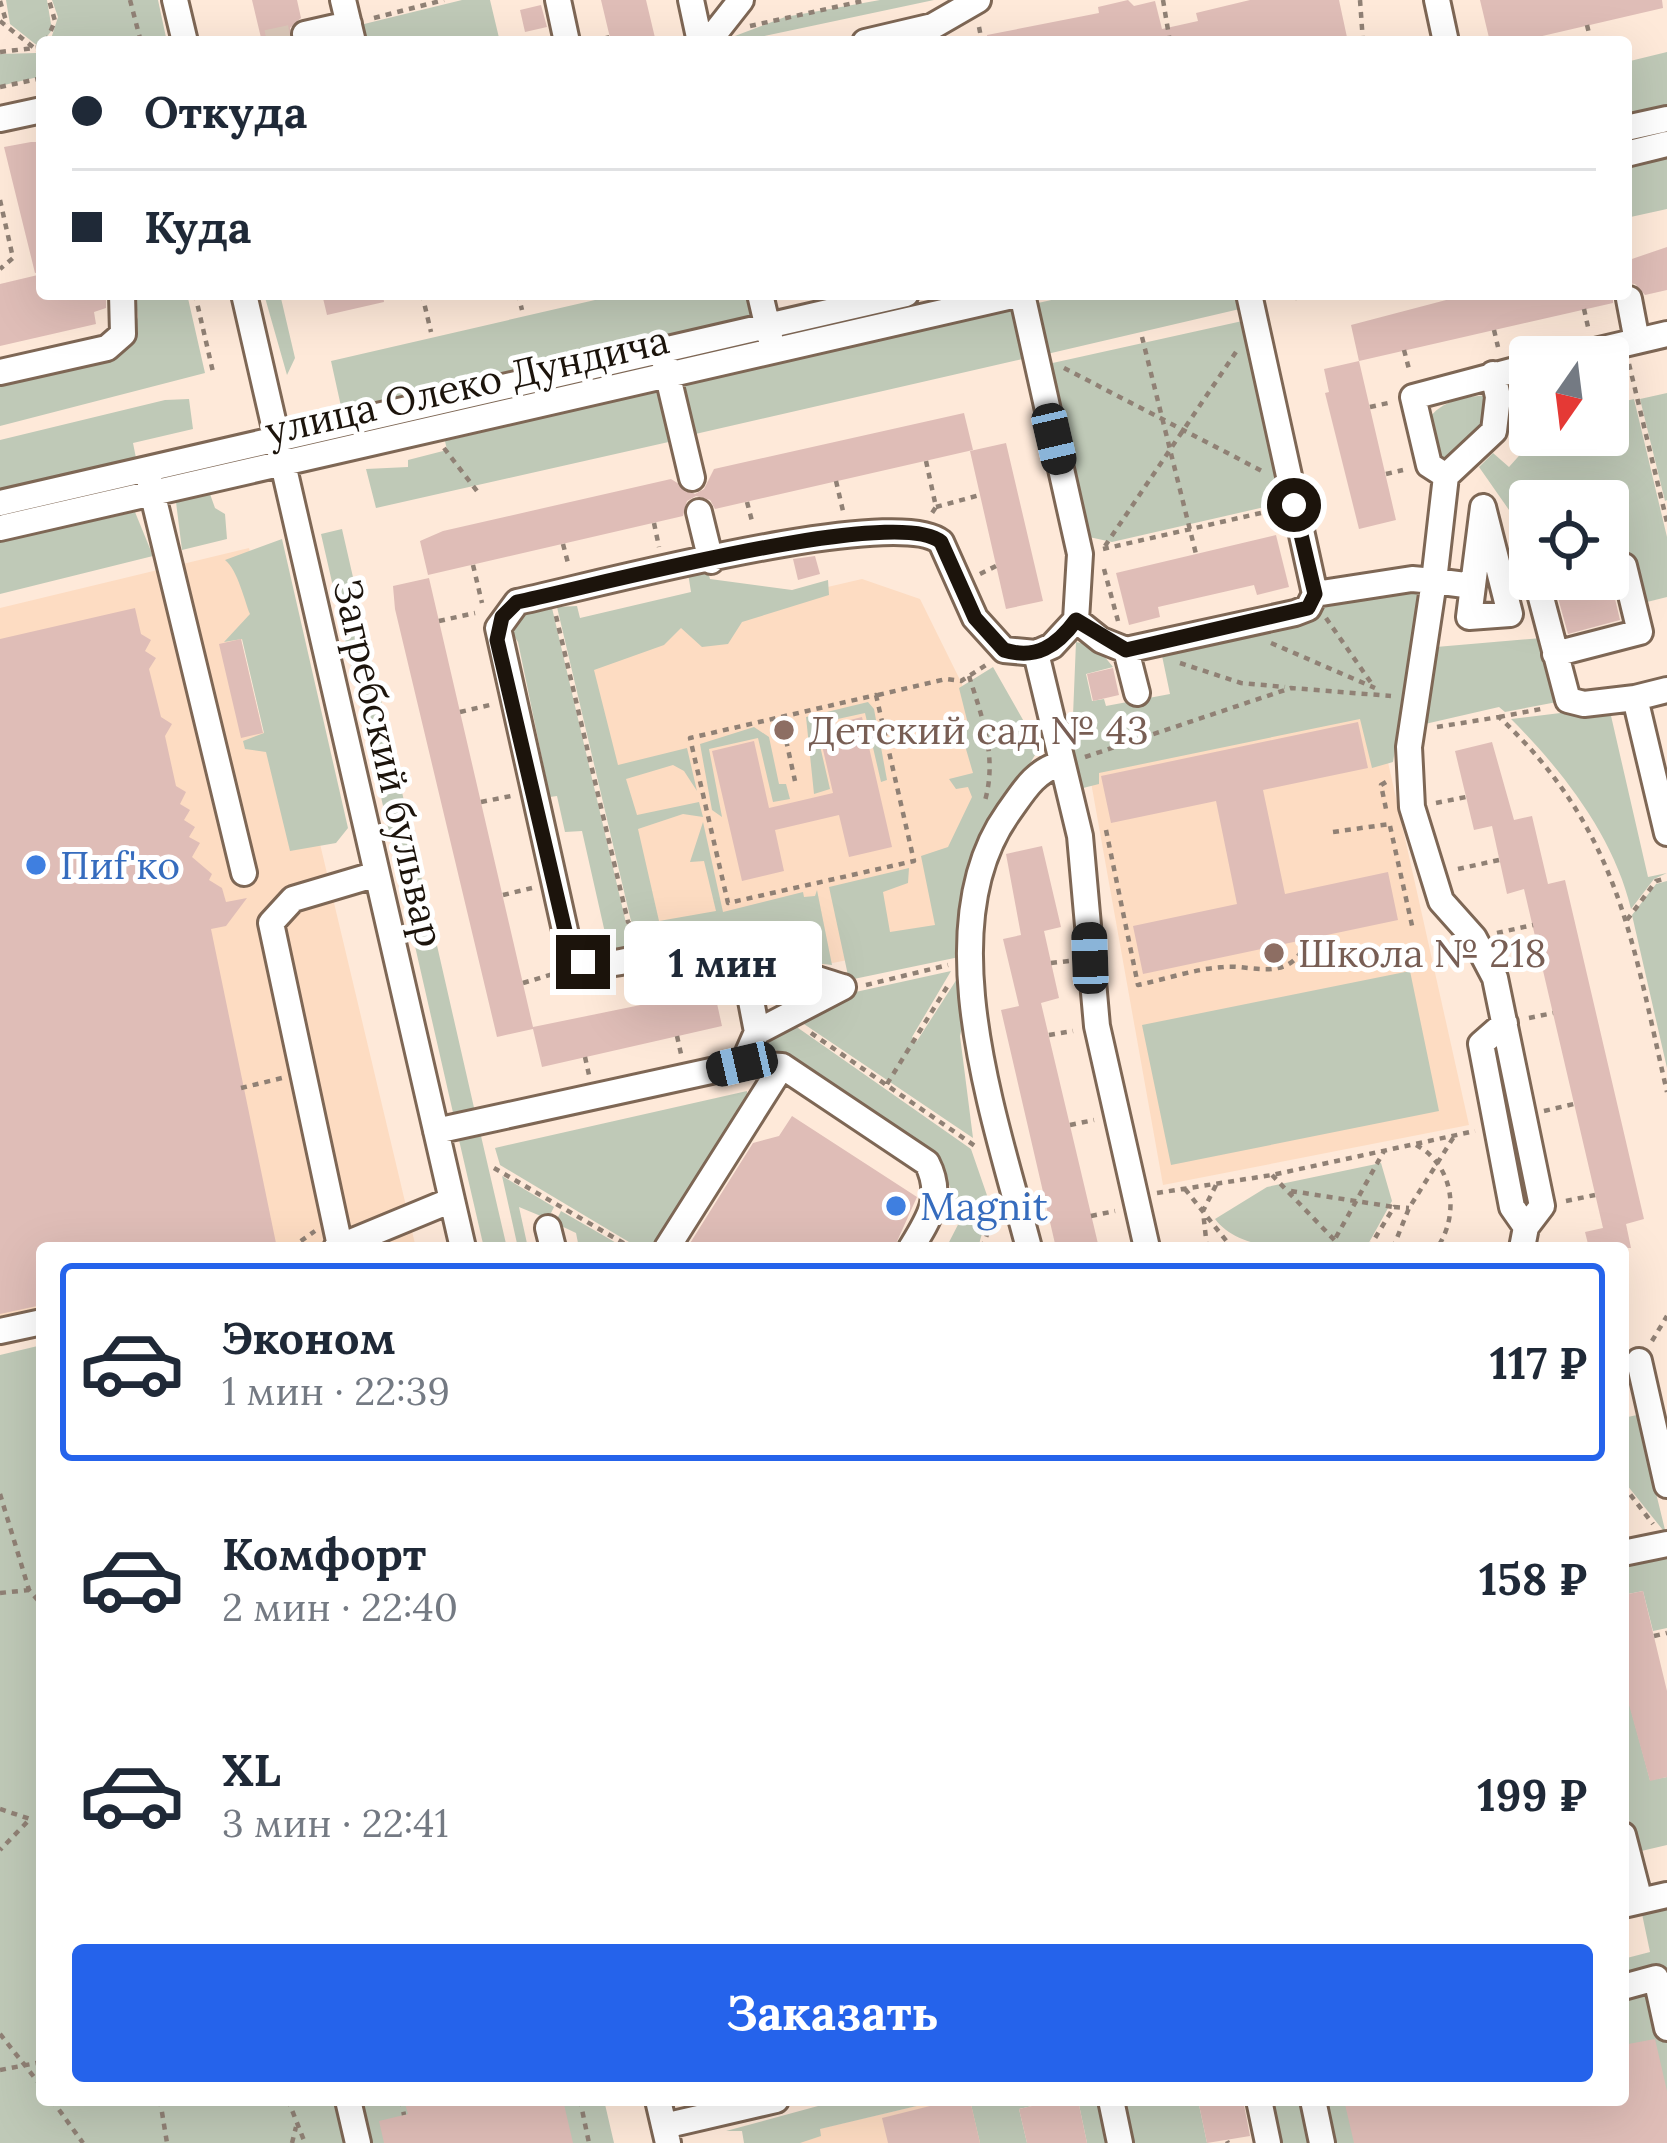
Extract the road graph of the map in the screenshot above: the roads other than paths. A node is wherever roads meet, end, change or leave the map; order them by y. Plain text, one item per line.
1 (175, 0) edge
2 (558, 0) edge
3 (691, 0) edge
4 (741, 0) edge
5 (978, 0) edge
6 (1437, 0) edge
7 (349, 22) edge
8 (305, 34) dead end
9 (184, 36) edge
10 (566, 36) edge
11 (705, 36) edge
12 (710, 36) edge
13 (891, 36) edge
14 (1445, 36) edge
15 (36, 111) edge
16 (0, 119) edge
17 (1667, 119) edge
18 (1632, 127) edge
19 (1667, 144) edge
20 (1632, 153) edge
21 (122, 300) edge
22 (245, 300) edge
23 (761, 300) edge
24 (881, 300) edge
25 (996, 300) edge
26 (1024, 300) edge
27 (1629, 300) edge
28 (1251, 303) edge
29 (767, 326) junction
30 (1667, 334) edge
31 (1630, 342) joint
32 (773, 351) junction
33 (665, 363) junction
34 (1509, 371) edge
35 (0, 372) edge
36 (1493, 374) junction
37 (278, 438) junction
38 (285, 464) junction
39 (1446, 476) junction
40 (692, 478) dead end
41 (149, 482) junction
42 (0, 503) edge
43 (700, 512) dead end
44 (0, 528) edge
45 (711, 561) junction
46 (1434, 580) junction
47 (1473, 586) dead end
48 (1629, 587) edge
49 (1314, 598) junction
50 (1542, 600) edge
51 (1076, 620) junction
52 (1137, 647) junction
53 (1036, 653) junction
54 (1555, 654) junction
55 (1667, 690) edge
56 (1137, 693) dead end
57 (1635, 698) junction
58 (1061, 771) junction
59 (1667, 833) edge
60 (244, 873) dead end
61 (376, 874) junction
62 (742, 958) junction
63 (1505, 1023) junction
64 (757, 1032) junction
65 (742, 1064) junction
66 (782, 1066) junction
67 (436, 1131) junction
68 (1499, 1137) junction
69 (1531, 1141) junction
70 (452, 1200) junction
71 (1524, 1237) edge
72 (337, 1242) edge
73 (349, 1242) edge
74 (462, 1242) edge
75 (671, 1242) edge
76 (914, 1242) edge
77 (1028, 1242) edge
78 (1145, 1242) edge
79 (36, 1323) edge
80 (0, 1331) edge
81 (1639, 1361) road end
82 (1633, 1393) edge
83 (1667, 1485) edge
84 (1662, 1536) edge
85 (1629, 1550) edge
86 (1667, 1895) edge
87 (1631, 1903) edge
88 (1629, 1985) edge
89 (1667, 2028) edge
90 (349, 2106) edge
91 (757, 2106) edge
92 (1112, 2106) edge
93 (1260, 2106) edge
94 (1314, 2106) edge
95 (666, 2134) edge
96 (358, 2143) edge
97 (1120, 2143) edge
98 (1268, 2143) edge
99 (1322, 2143) edge

1 - 9 street
2 - 10 street
3 - 11 street
4 - 12 street
5 - 13 street
6 - 14 street
7 - 8 street
15 - 16 street
17 - 18 street
19 - 20 street
21 - 35 street
22 - 37 street, Загребский бульвар
23 - 29 street
24 - 29 street, улица Олеко Дундича
25 - 32 street, улица Олеко Дундича
26 - 51 street
27 - 31 street
28 - 49 street
29 - 32 street
29 - 33 street, улица Олеко Дундича
30 - 31 street
32 - 33 street, улица Олеко Дундича
33 - 37 street, улица Олеко Дундича
33 - 38 street, улица Олеко Дундича
33 - 40 street
34 - 36 street
36 - 39 street
36 - 39 street
37 - 38 street, Загребский бульвар
37 - 41 street, улица Олеко Дундича
38 - 41 street, улица Олеко Дундича
38 - 61 street, Загребский бульвар
39 - 46 street
41 - 42 street, улица Олеко Дундича
41 - 44 street, улица Олеко Дундича
41 - 60 street
43 - 45 street
45 - 53 street
45 - 62 street
46 - 47 street
46 - 49 street
46 - 63 street
48 - 54 street
49 - 52 street
50 - 54 street
51 - 52 street
51 - 53 street
52 - 56 street
53 - 58 street
54 - 57 street
55 - 57 street
57 - 59 street
58 - 77 street
58 - 78 street
61 - 67 street, Загребский бульвар
61 - 72 street
62 - 64 street
62 - 64 street
63 - 68 street
63 - 69 street
64 - 65 street
65 - 66 street
65 - 67 street
66 - 75 street
66 - 76 street
67 - 70 street, Загребский бульвар
68 - 69 street
68 - 71 street
69 - 71 street
70 - 73 street
70 - 74 street, Загребский бульвар
79 - 80 street
81 - 82 street
82 - 83 street
84 - 85 street
86 - 87 street
88 - 89 street
90 - 96 street
91 - 95 street
92 - 97 street
93 - 98 street
94 - 99 street

